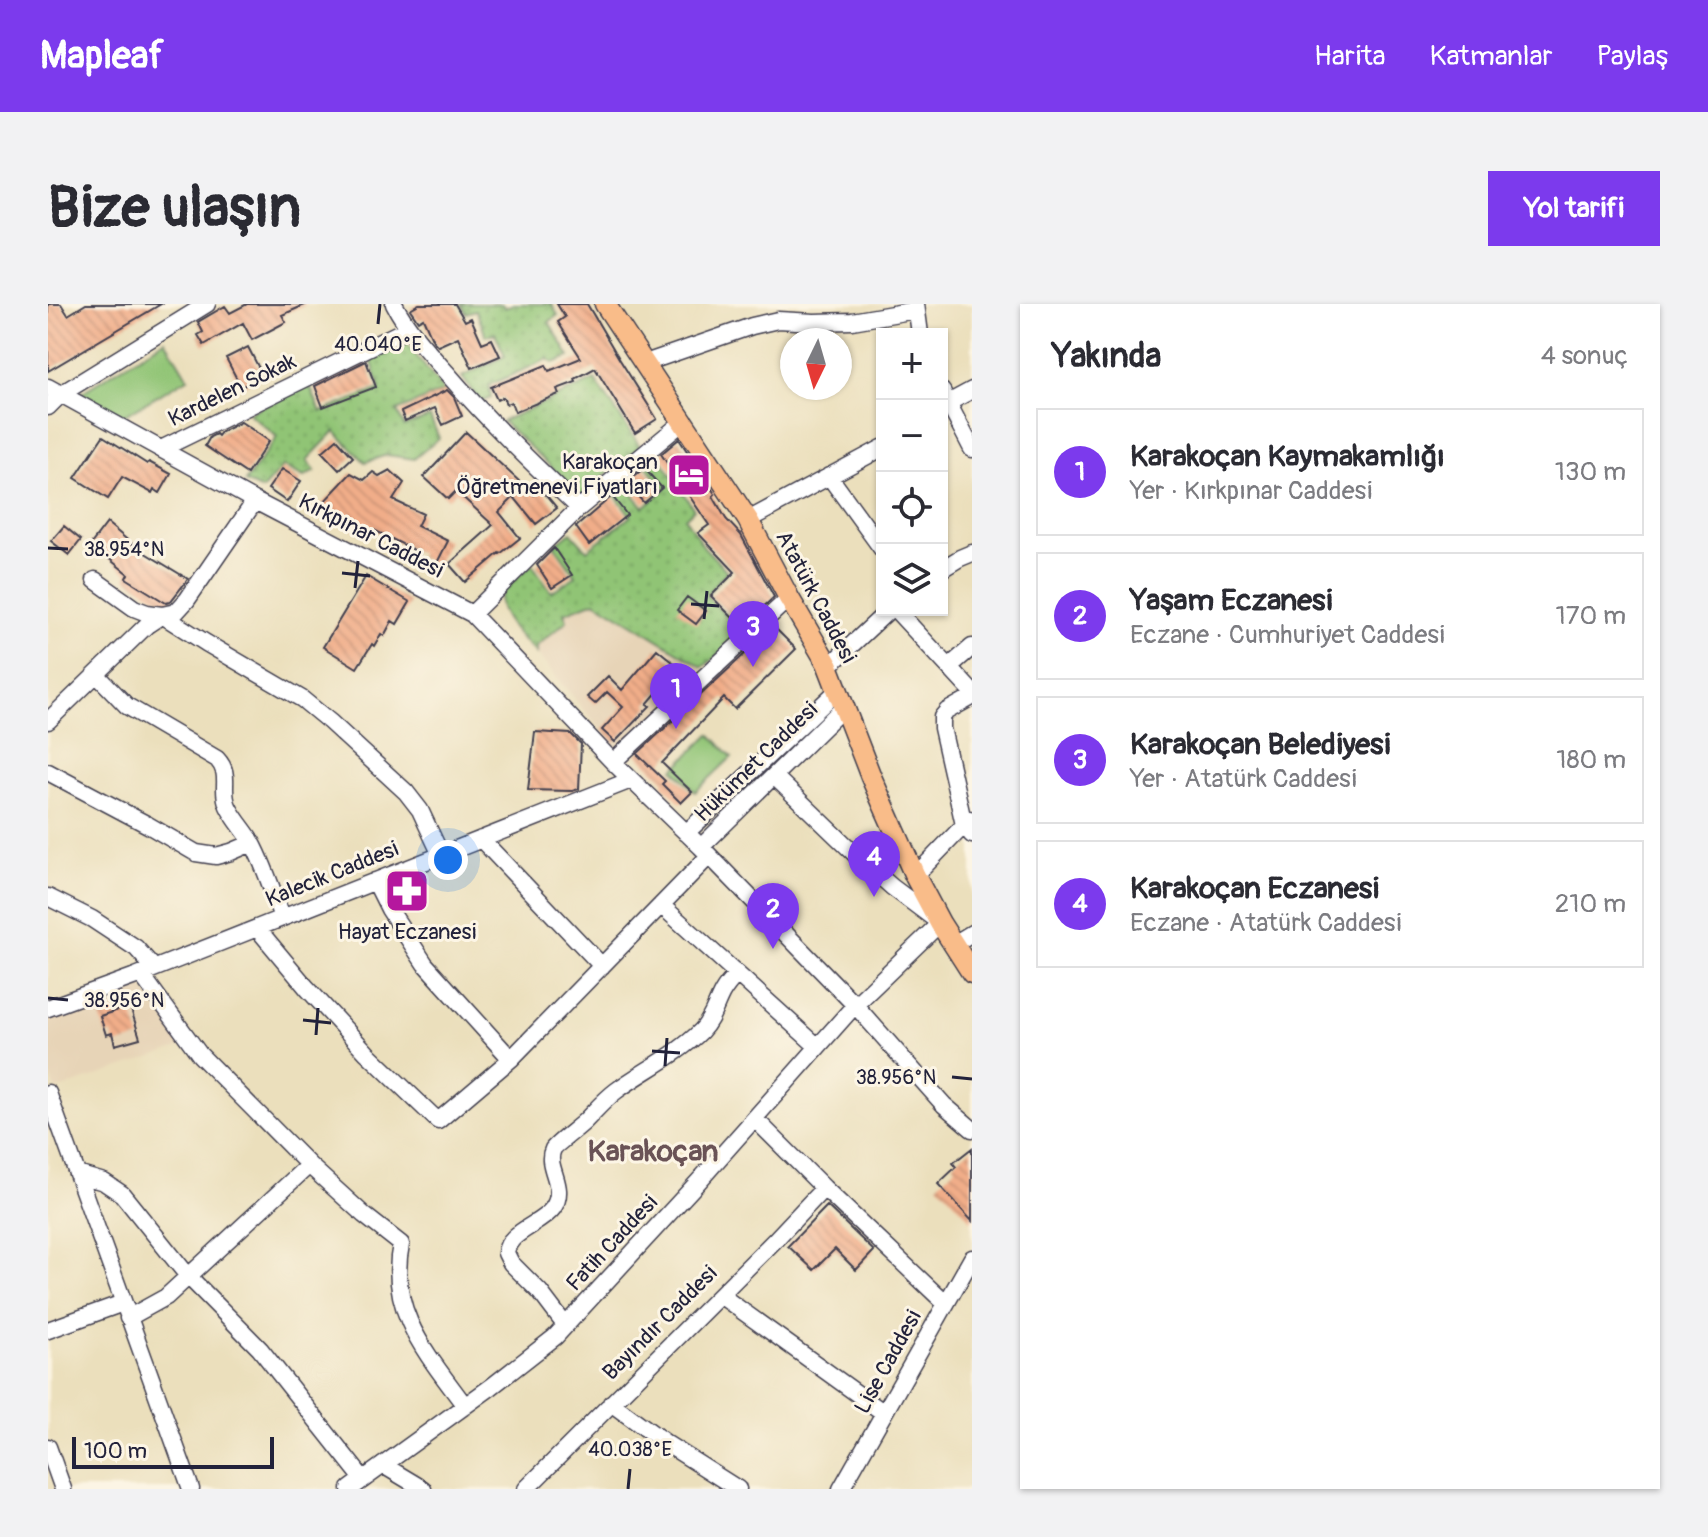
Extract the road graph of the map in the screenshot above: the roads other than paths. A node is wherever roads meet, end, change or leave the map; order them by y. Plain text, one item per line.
1 (207, 304) edge
2 (394, 304) edge
3 (605, 304) edge
4 (916, 307) edge
5 (777, 312) edge
6 (409, 328) junction
7 (919, 328) edge
8 (645, 363) junction
9 (972, 390) edge
10 (54, 391) edge
11 (948, 404) edge
12 (48, 407) edge
13 (948, 408) edge
14 (684, 421) junction
15 (161, 449) junction
16 (972, 449) edge
17 (876, 451) edge
18 (829, 476) junction
19 (255, 501) junction
20 (579, 508) junction
21 (748, 520) junction
22 (878, 544) edge
23 (972, 553) edge
24 (948, 565) edge
25 (95, 580) dead end
26 (789, 598) junction
27 (472, 614) junction
28 (162, 615) junction
29 (883, 616) edge
30 (902, 616) edge
31 (972, 647) edge
32 (828, 667) junction
33 (949, 667) junction
34 (97, 675) junction
35 (972, 695) edge
36 (840, 699) junction
37 (48, 721) edge
38 (613, 762) junction
39 (48, 772) edge
40 (774, 776) junction
41 (631, 780) junction
42 (969, 826) edge
43 (686, 833) junction
44 (481, 839) junction
45 (252, 843) junction
46 (705, 852) junction
47 (441, 855) junction
48 (915, 876) junction
49 (375, 881) junction
50 (48, 897) edge
51 (661, 905) junction
52 (282, 918) junction
53 (940, 923) junction
54 (257, 928) junction
55 (972, 933) edge
56 (954, 944) junction
57 (602, 966) junction
58 (147, 971) junction
59 (972, 973) edge
60 (737, 974) junction
61 (52, 1003) edge
62 (855, 1005) junction
63 (818, 1047) junction
64 (511, 1059) junction
65 (48, 1093) edge
66 (755, 1119) junction
67 (972, 1129) edge
68 (309, 1165) junction
69 (77, 1174) junction
70 (824, 1188) junction
71 (972, 1258) edge
72 (188, 1276) junction
73 (720, 1295) junction
74 (946, 1304) junction
75 (126, 1311) junction
76 (565, 1325) junction
77 (48, 1330) edge
78 (611, 1403) junction
79 (465, 1406) junction
80 (884, 1413) junction
81 (48, 1447) edge
82 (383, 1465) junction
83 (356, 1484) edge
84 (63, 1489) edge
85 (191, 1489) edge
86 (423, 1489) edge
87 (526, 1489) edge
88 (738, 1489) edge
89 (841, 1489) edge

1 - 10 street
2 - 6 street
3 - 8 main road, Atatürk Caddesi
4 - 5 street
4 - 7 street
5 - 8 street
6 - 15 street, Kardelen Sokak
6 - 20 street
8 - 14 main road, Atatürk Caddesi
9 - 11 street
10 - 12 street
10 - 15 street, Kırkpınar Caddesi
13 - 16 street
14 - 20 street
14 - 21 main road, Atatürk Caddesi
15 - 19 street, Kırkpınar Caddesi
17 - 18 street
18 - 21 street
18 - 22 street
19 - 27 street, Kırkpınar Caddesi
19 - 28 street
20 - 27 street
21 - 26 main road, Atatürk Caddesi
23 - 24 street
25 - 28 street
26 - 32 main road, Atatürk Caddesi
26 - 38 street
27 - 38 street, Kırkpınar Caddesi
28 - 34 street
28 - 47 street
29 - 32 street
30 - 33 street
31 - 33 street
32 - 36 main road, Atatürk Caddesi
33 - 35 street
34 - 37 street
34 - 45 street
35 - 42 street
36 - 40 street, Hükümet Caddesi
36 - 43 street
36 - 48 main road, Atatürk Caddesi
38 - 41 street, Kırkpınar Caddesi
39 - 45 street
40 - 46 street, Hükümet Caddesi
40 - 53 street
41 - 43 street, Kırkpınar Caddesi
41 - 44 street, Kalecik Caddesi
42 - 48 street
43 - 46 street, Kırkpınar Caddesi
44 - 47 street, Kalecik Caddesi
44 - 57 street
45 - 52 street
46 - 51 street, Hükümet Caddesi
46 - 62 street, Kırkpınar Caddesi
47 - 49 street, Kalecik Caddesi
48 - 53 main road, Atatürk Caddesi
49 - 52 street, Kalecik Caddesi
49 - 64 street
50 - 58 street
51 - 57 street, Hükümet Caddesi
51 - 60 street
52 - 54 street, Kalecik Caddesi
53 - 56 main road, Atatürk Caddesi
53 - 62 street, Fatih Caddesi
54 - 58 street, Kalecik Caddesi
54 - 64 street, Hükümet Caddesi
55 - 56 street
56 - 59 main road, Atatürk Caddesi
57 - 64 street, Hükümet Caddesi
58 - 61 street, Kalecik Caddesi
58 - 68 street
60 - 63 street
60 - 76 street
62 - 63 street, Fatih Caddesi
62 - 67 street, Kırkpınar Caddesi
63 - 66 street, Fatih Caddesi
65 - 69 street
66 - 70 street
66 - 76 street, Fatih Caddesi
68 - 72 street
68 - 79 street
69 - 72 street
69 - 75 street
70 - 73 street, Bayındır Caddesi
70 - 74 street
71 - 74 street, Lise Caddesi
72 - 75 street
72 - 83 street
73 - 78 street, Bayındır Caddesi
73 - 80 street
74 - 80 street, Lise Caddesi
75 - 77 street
75 - 85 street
76 - 79 street, Fatih Caddesi
78 - 87 street, Bayındır Caddesi
78 - 88 street
79 - 82 street, Fatih Caddesi
80 - 89 street, Lise Caddesi
81 - 84 street
82 - 83 street, Fatih Caddesi
82 - 86 street

